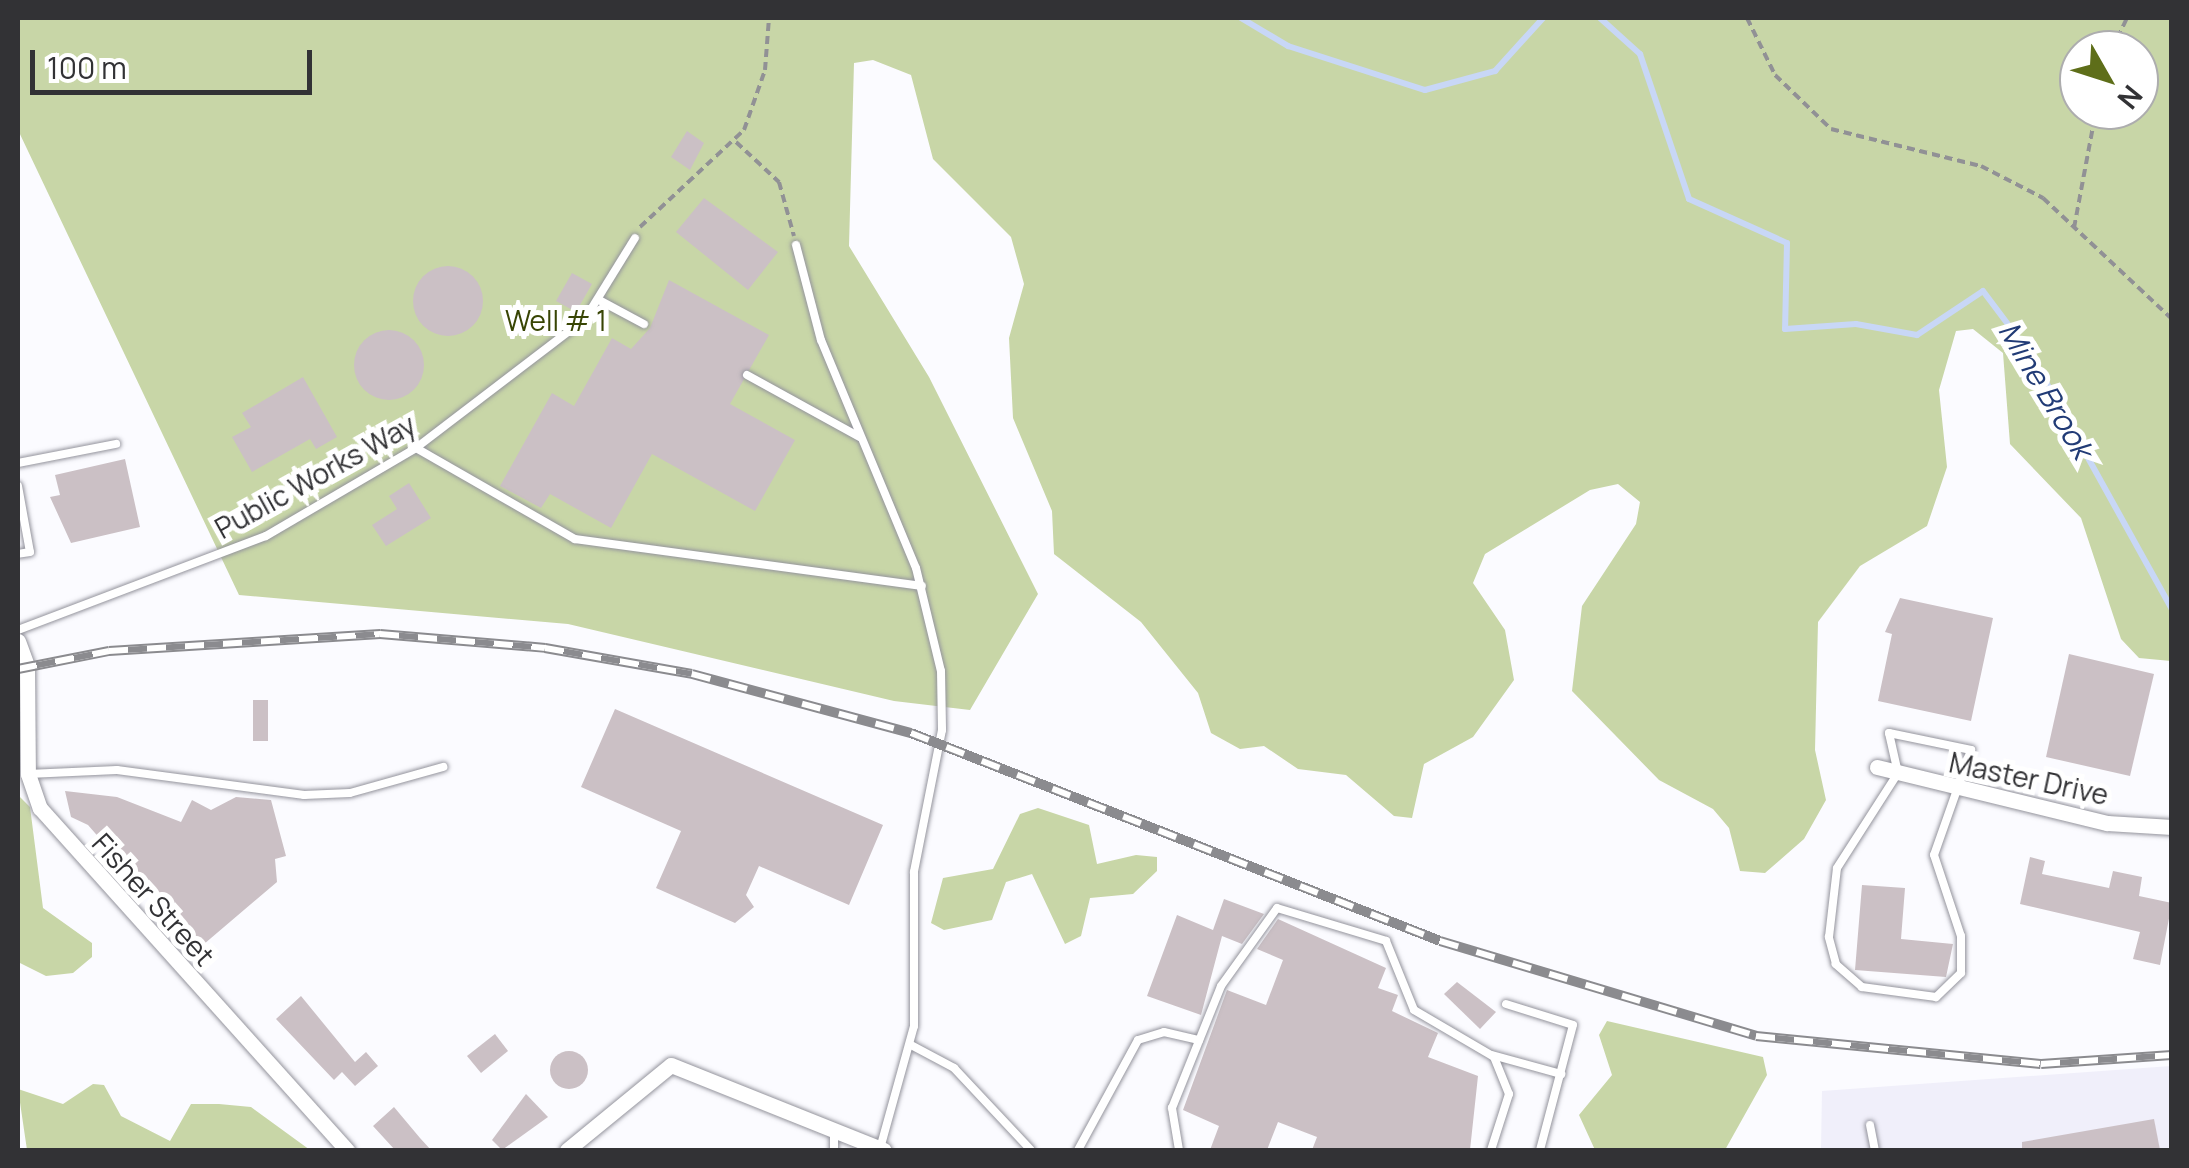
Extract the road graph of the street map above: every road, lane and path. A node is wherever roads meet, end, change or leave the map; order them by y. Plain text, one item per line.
1 (769, 18) edge
2 (1747, 18) edge
3 (2092, 130) edge
4 (736, 140) junction
5 (2074, 228) junction
6 (634, 238) joint
7 (796, 245) joint
8 (599, 300) junction
9 (2172, 318) edge
10 (644, 324) dead end
11 (746, 376) dead end
12 (860, 437) junction
13 (116, 444) dead end
14 (416, 448) junction
15 (18, 463) edge
16 (18, 486) edge
17 (18, 554) edge
18 (922, 586) junction
19 (18, 630) edge
20 (18, 641) edge
21 (1878, 766) dead end
22 (444, 767) dead end
23 (1898, 772) junction
24 (28, 774) junction
25 (1962, 792) junction
26 (2172, 826) edge
27 (1506, 1004) dead end
28 (1200, 1040) junction
29 (911, 1045) junction
30 (1488, 1053) junction
31 (1561, 1074) junction
32 (1870, 1125) dead end
33 (834, 1131) junction
34 (347, 1150) edge
35 (567, 1150) edge
36 (834, 1150) edge
37 (882, 1150) edge
38 (1030, 1150) edge
39 (1078, 1150) edge
40 (1179, 1150) edge
41 (1490, 1150) edge
42 (1540, 1150) edge
43 (1874, 1150) edge

1 - 4 path
2 - 5 path
3 - 5 path
4 - 6 path
4 - 7 path
5 - 9 path
6 - 8 lane, Public Works Way
7 - 12 lane
8 - 10 lane
8 - 14 lane, Public Works Way
11 - 12 lane
12 - 18 lane
13 - 15 lane
14 - 18 lane
14 - 19 lane, Public Works Way
16 - 17 lane
18 - 29 lane
20 - 24 street, Fisher Street
21 - 23 street, Master Drive
22 - 24 lane
23 - 25 street, Master Drive
23 - 25 lane
23 - 25 lane
24 - 34 street, Fisher Street
25 - 26 street, Master Drive
27 - 31 lane
28 - 30 lane
28 - 39 lane
28 - 40 lane
29 - 37 lane
29 - 38 lane
30 - 31 lane
30 - 41 lane
31 - 42 lane
32 - 43 lane
33 - 35 street
33 - 36 lane
33 - 37 street

